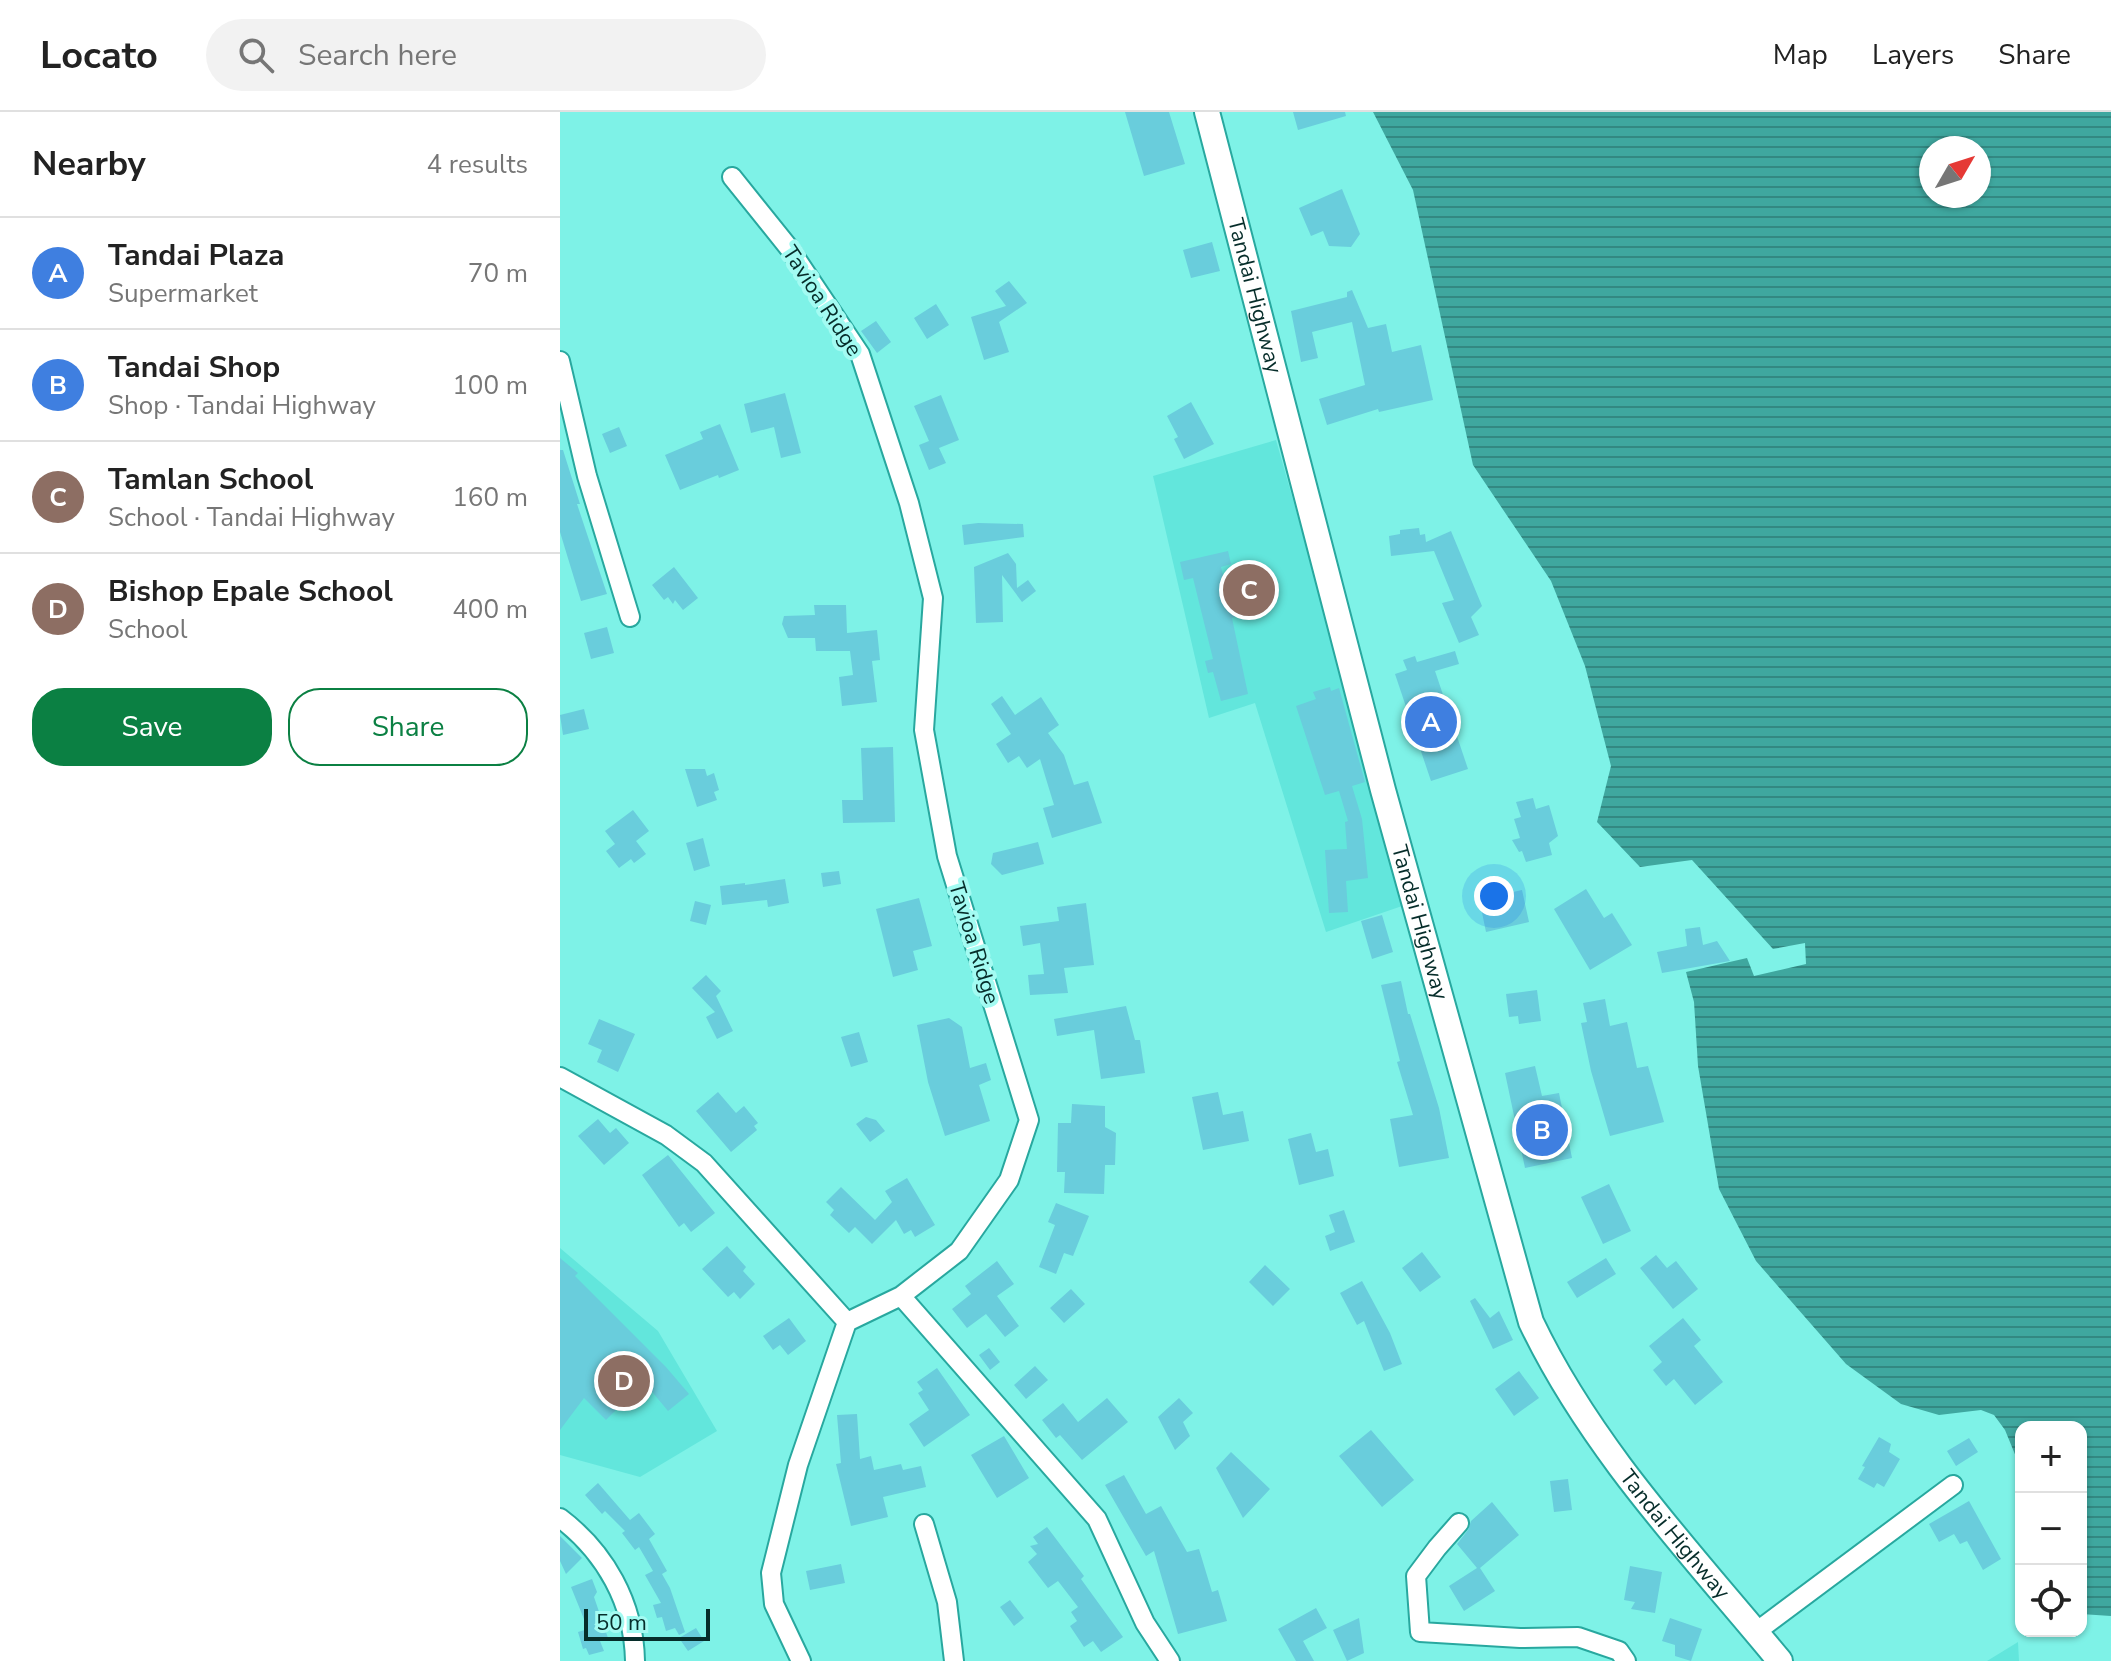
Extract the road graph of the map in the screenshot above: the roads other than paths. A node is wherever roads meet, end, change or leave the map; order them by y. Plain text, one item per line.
1 (1207, 112) edge
2 (732, 177) dead end
3 (560, 361) edge
4 (630, 617) dead end
5 (560, 1077) edge
6 (901, 1296) junction
7 (847, 1322) junction
8 (1953, 1485) dead end
9 (560, 1518) edge
10 (1459, 1523) dead end
11 (924, 1524) dead end
12 (1756, 1632) junction
13 (635, 1661) edge
14 (801, 1661) edge
15 (954, 1661) edge
16 (1170, 1661) edge
17 (1626, 1661) edge
18 (1780, 1661) edge

1 - 12 main road, Tandai Highway
2 - 6 street, Tavioa Ridge
3 - 4 street
5 - 7 street
6 - 7 street, Tavioa Ridge
6 - 16 street
7 - 14 street
8 - 12 street
9 - 13 street
10 - 17 street
11 - 15 street
12 - 18 main road, Tandai Highway

